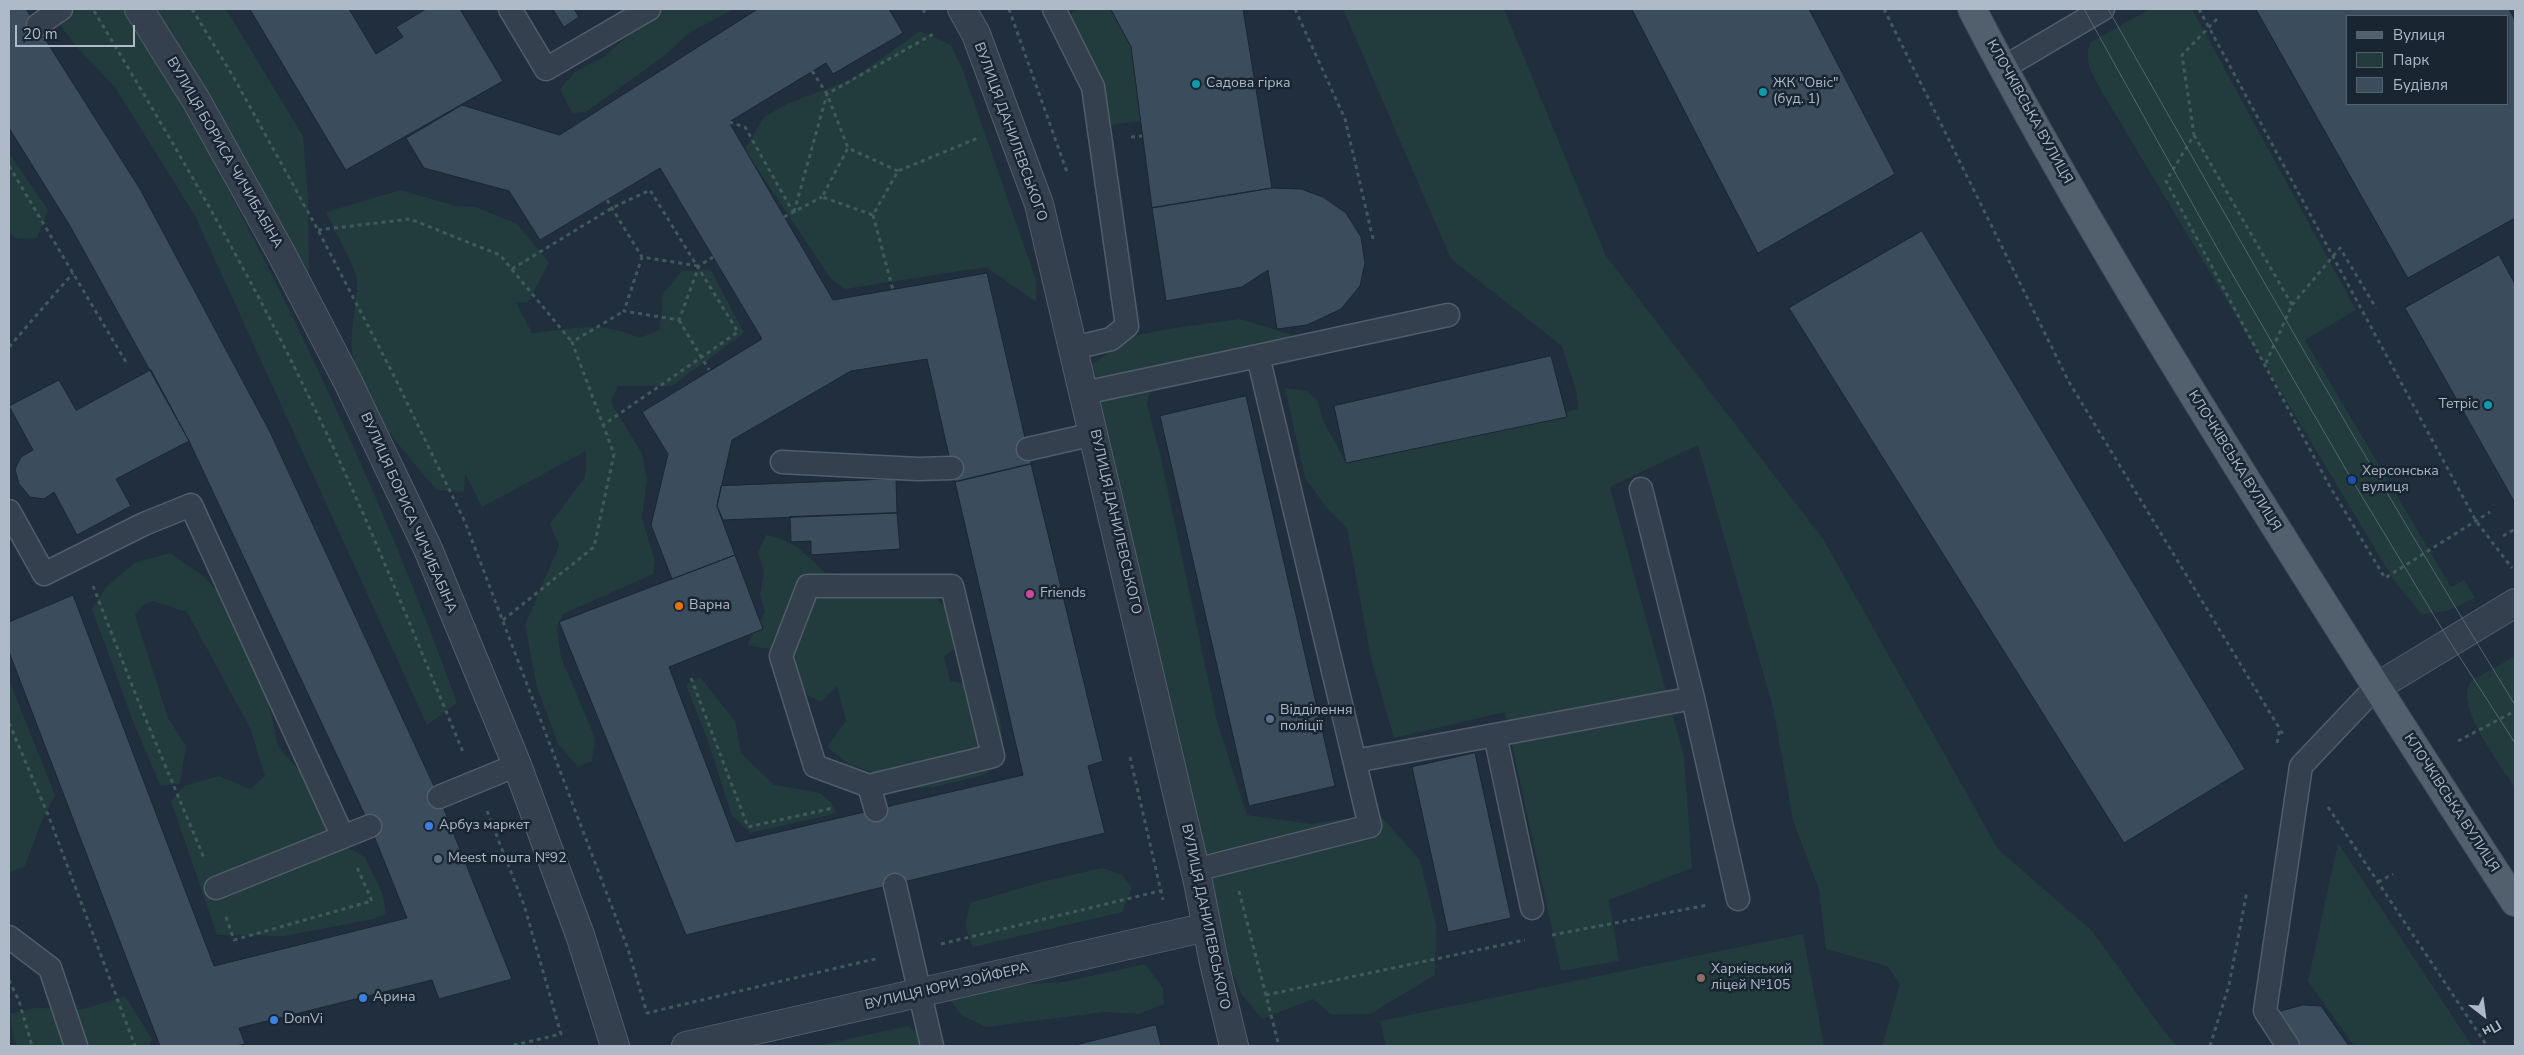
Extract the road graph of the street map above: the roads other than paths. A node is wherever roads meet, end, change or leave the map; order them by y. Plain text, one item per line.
1 (61, 9) edge
2 (139, 9) edge
3 (510, 9) edge
4 (649, 9) edge
5 (962, 9) edge
6 (1054, 9) edge
7 (1972, 9) edge
8 (2103, 9) edge
9 (38, 25) dead end
10 (2003, 68) junction
11 (1448, 315) dead end
12 (1074, 348) junction
13 (1258, 356) junction
14 (1084, 393) junction
15 (1094, 434) junction
16 (1028, 449) dead end
17 (782, 462) dead end
18 (952, 468) dead end
19 (1640, 489) dead end
20 (9, 513) edge
21 (2515, 603) edge
22 (2375, 688) junction
23 (1693, 698) junction
24 (1495, 735) junction
25 (1355, 761) junction
26 (516, 765) junction
27 (439, 797) dead end
28 (873, 798) joint
29 (370, 826) dead end
30 (343, 837) junction
31 (1196, 870) junction
32 (895, 885) dead end
33 (216, 888) road end
34 (1738, 899) road end
35 (2515, 902) edge
36 (1532, 908) road end
37 (1207, 927) junction
38 (9, 937) edge
39 (920, 993) junction
40 (76, 1046) edge
41 (615, 1046) edge
42 (686, 1046) edge
43 (932, 1046) edge
44 (1234, 1046) edge
45 (2288, 1046) edge

1 - 9 lane
2 - 26 street, ВУЛИЦЯ БОРИСА ЧИЧИБАБІНА
3 - 4 lane
5 - 12 street, ВУЛИЦЯ ДАНИЛЕВСЬКОГО
6 - 12 lane
7 - 10 main road, КЛОЧКІВСЬКА ВУЛИЦЯ
8 - 10 lane
10 - 22 main road, КЛОЧКІВСЬКА ВУЛИЦЯ
11 - 13 lane
12 - 14 street, ВУЛИЦЯ ДАНИЛЕВСЬКОГО
13 - 14 lane
13 - 25 lane
14 - 15 street, ВУЛИЦЯ ДАНИЛЕВСЬКОГО
15 - 16 lane
15 - 31 street, ВУЛИЦЯ ДАНИЛЕВСЬКОГО
17 - 18 lane
19 - 23 lane
20 - 30 lane
21 - 22 street
22 - 35 main road, КЛОЧКІВСЬКА ВУЛИЦЯ
22 - 45 lane
23 - 24 lane
23 - 34 lane
24 - 25 lane
24 - 36 lane
25 - 31 lane
26 - 27 lane
26 - 41 street, ВУЛИЦЯ БОРИСА ЧИЧИБАБІНА
28 - 28 lane
29 - 30 lane
30 - 33 lane
31 - 37 street, ВУЛИЦЯ ДАНИЛЕВСЬКОГО
32 - 39 lane
37 - 39 street, ВУЛИЦЯ ЮРИ ЗОЙФЕРА
37 - 44 street, ВУЛИЦЯ ДАНИЛЕВСЬКОГО
38 - 40 lane
39 - 42 street, ВУЛИЦЯ ЮРИ ЗОЙФЕРА
39 - 43 lane

